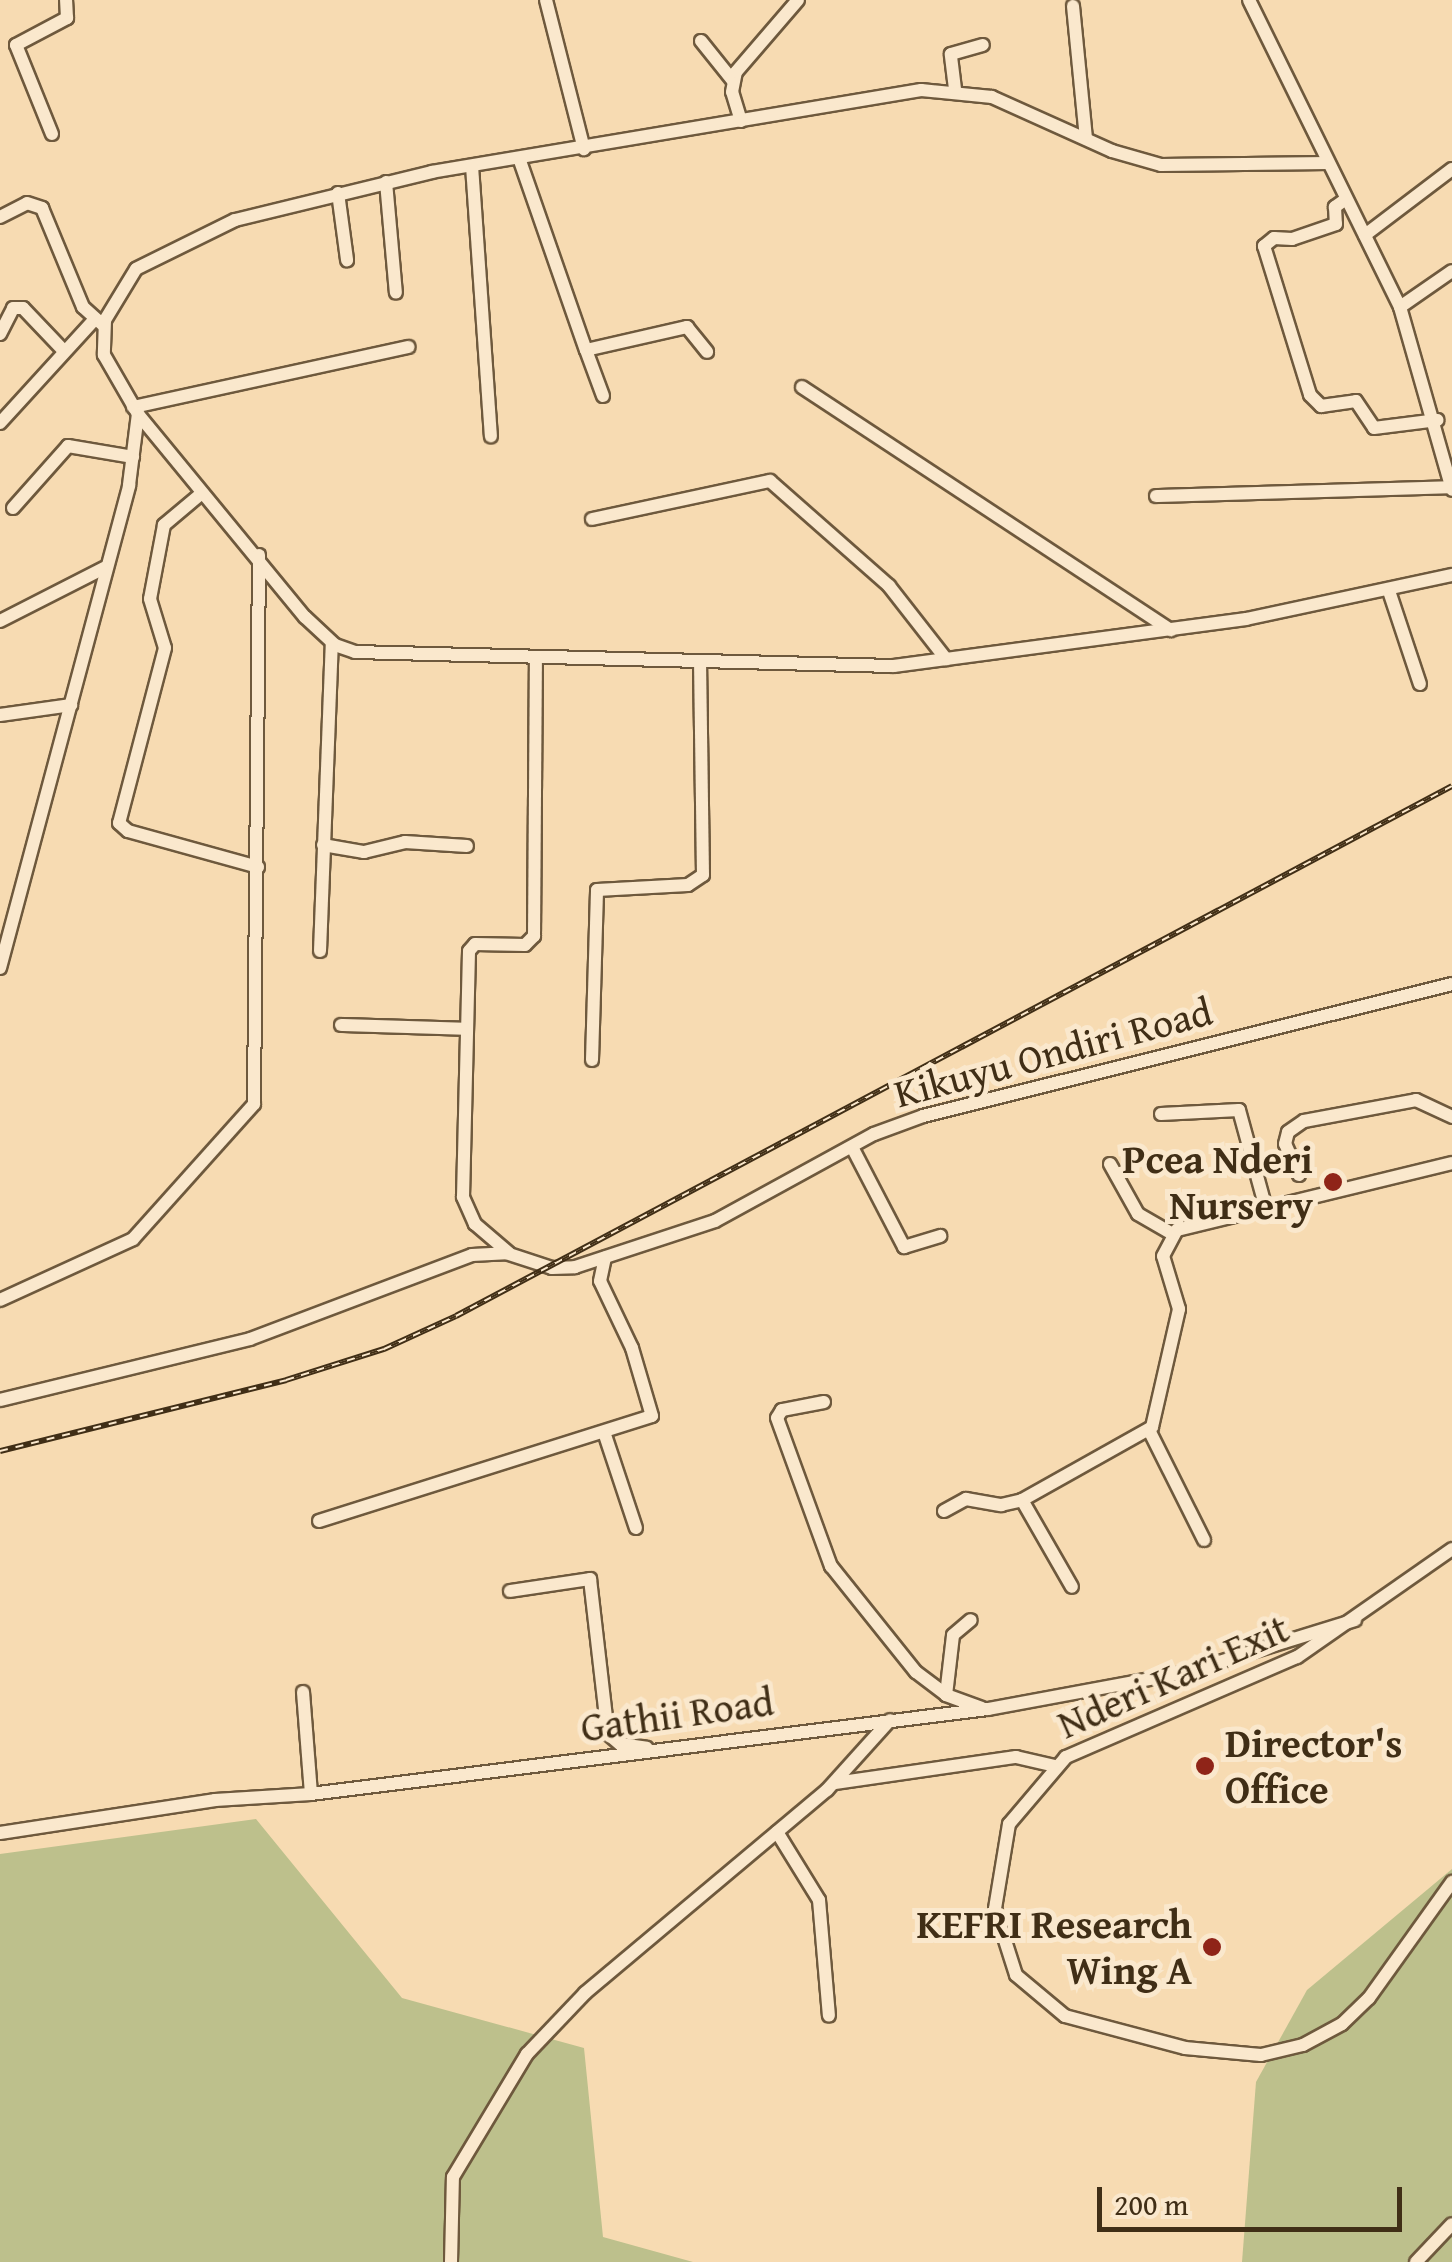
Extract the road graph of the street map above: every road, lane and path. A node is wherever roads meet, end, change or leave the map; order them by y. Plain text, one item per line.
1 (66, 0) edge
2 (546, 0) edge
3 (798, 0) edge
4 (1249, 0) edge
5 (1074, 6) dead end
6 (701, 41) dead end
7 (984, 45) dead end
8 (733, 81) junction
9 (956, 89) junction
10 (742, 121) junction
11 (52, 134) dead end
12 (1086, 138) junction
13 (584, 149) junction
14 (519, 158) junction
15 (1328, 163) junction
16 (472, 166) junction
17 (1452, 169) edge
18 (386, 182) junction
19 (338, 193) junction
20 (1346, 198) junction
21 (0, 217) edge
22 (1364, 234) junction
23 (347, 260) dead end
24 (1452, 271) edge
25 (396, 293) dead end
26 (1400, 307) junction
27 (100, 322) junction
28 (0, 334) edge
29 (409, 347) dead end
30 (63, 350) junction
31 (586, 350) junction
32 (706, 352) dead end
33 (802, 387) dead end
34 (603, 396) dead end
35 (136, 411) junction
36 (1436, 420) junction
37 (0, 422) edge
38 (491, 436) dead end
39 (132, 457) junction
40 (1452, 488) edge
41 (202, 493) junction
42 (1156, 496) dead end
43 (13, 508) dead end
44 (592, 520) dead end
45 (259, 554) junction
46 (104, 568) junction
47 (1452, 576) edge
48 (1389, 592) junction
49 (0, 621) edge
50 (1170, 630) junction
51 (332, 643) junction
52 (536, 656) junction
53 (946, 660) junction
54 (700, 665) junction
55 (1420, 684) dead end
56 (71, 705) junction
57 (0, 715) edge
58 (323, 845) junction
59 (467, 846) dead end
60 (258, 867) junction
61 (320, 951) dead end
62 (0, 968) edge
63 (1452, 984) edge
64 (340, 1025) dead end
65 (466, 1029) junction
66 (592, 1060) dead end
67 (1161, 1114) dead end
68 (1452, 1118) edge
69 (852, 1147) junction
70 (1452, 1163) edge
71 (1110, 1164) dead end
72 (1299, 1174) dead end
73 (1265, 1205) junction
74 (1172, 1234) junction
75 (940, 1236) dead end
76 (509, 1254) junction
77 (605, 1258) junction
78 (0, 1300) edge
79 (0, 1400) edge
80 (824, 1402) dead end
81 (1149, 1430) junction
82 (604, 1435) junction
83 (1022, 1500) junction
84 (944, 1511) dead end
85 (319, 1521) dead end
86 (636, 1528) dead end
87 (1204, 1540) dead end
88 (1452, 1549) edge
89 (1072, 1587) dead end
90 (510, 1591) dead end
91 (970, 1620) dead end
92 (1355, 1620) junction
93 (303, 1692) dead end
94 (946, 1695) junction
95 (988, 1710) junction
96 (890, 1720) junction
97 (657, 1750) junction
98 (1054, 1766) junction
99 (835, 1783) junction
100 (311, 1794) junction
101 (0, 1832) edge
102 (777, 1832) junction
103 (1452, 1882) edge
104 (829, 2016) dead end
105 (1452, 2224) edge
106 (451, 2262) edge
107 (1416, 2262) edge

1 - 11 street
2 - 13 street
3 - 8 street
4 - 15 street
5 - 12 street
6 - 8 street
7 - 9 street
8 - 10 street
9 - 10 street
9 - 12 street
10 - 13 street
12 - 15 street
13 - 14 street
14 - 16 street
14 - 31 street
15 - 20 street
16 - 18 street
16 - 38 street
17 - 22 street
18 - 19 street
18 - 25 street
19 - 23 street
19 - 27 street
20 - 22 street
20 - 36 street
21 - 27 street
22 - 26 street
24 - 26 street
26 - 36 street
27 - 30 street
27 - 35 street
28 - 30 street
29 - 35 street
30 - 37 street
31 - 32 street
31 - 34 street
33 - 50 street
35 - 39 street
35 - 41 street
36 - 40 street
39 - 43 street
39 - 46 street
40 - 42 street
41 - 45 street
41 - 60 street
44 - 53 street
45 - 51 street
45 - 60 street
46 - 49 street
46 - 56 street
47 - 48 street
48 - 50 street
48 - 55 street
50 - 53 street
51 - 52 street
51 - 58 street
52 - 54 street
52 - 65 street
53 - 54 street
54 - 66 street
56 - 57 street
56 - 62 street
58 - 59 street
58 - 61 street
60 - 78 street
63 - 69 street, Kikuyu Ondiri Road
64 - 65 street
65 - 76 street
67 - 73 street
68 - 72 street
69 - 75 street
69 - 77 street, Kikuyu Ondiri Road
70 - 73 street
71 - 74 street
73 - 74 street
74 - 81 street
76 - 77 street, Kikuyu Ondiri Road
76 - 79 street, Kikuyu Ondiri Road
77 - 82 street
80 - 94 street
81 - 83 street
81 - 87 street
82 - 85 street
82 - 86 street
83 - 84 street
83 - 89 street
88 - 92 street, Nderi Kari Exit
90 - 97 street
91 - 94 street
92 - 95 street, Gathii Road
92 - 98 street, Nderi Kari Exit
93 - 100 street
94 - 95 street
95 - 96 street, Gathii Road
96 - 97 street, Gathii Road
96 - 99 street
97 - 100 street, Gathii Road
98 - 99 street
98 - 103 street, Nderi Kari Exit
99 - 102 street
100 - 101 street, Gathii Road
102 - 104 street
102 - 106 street
105 - 107 street

